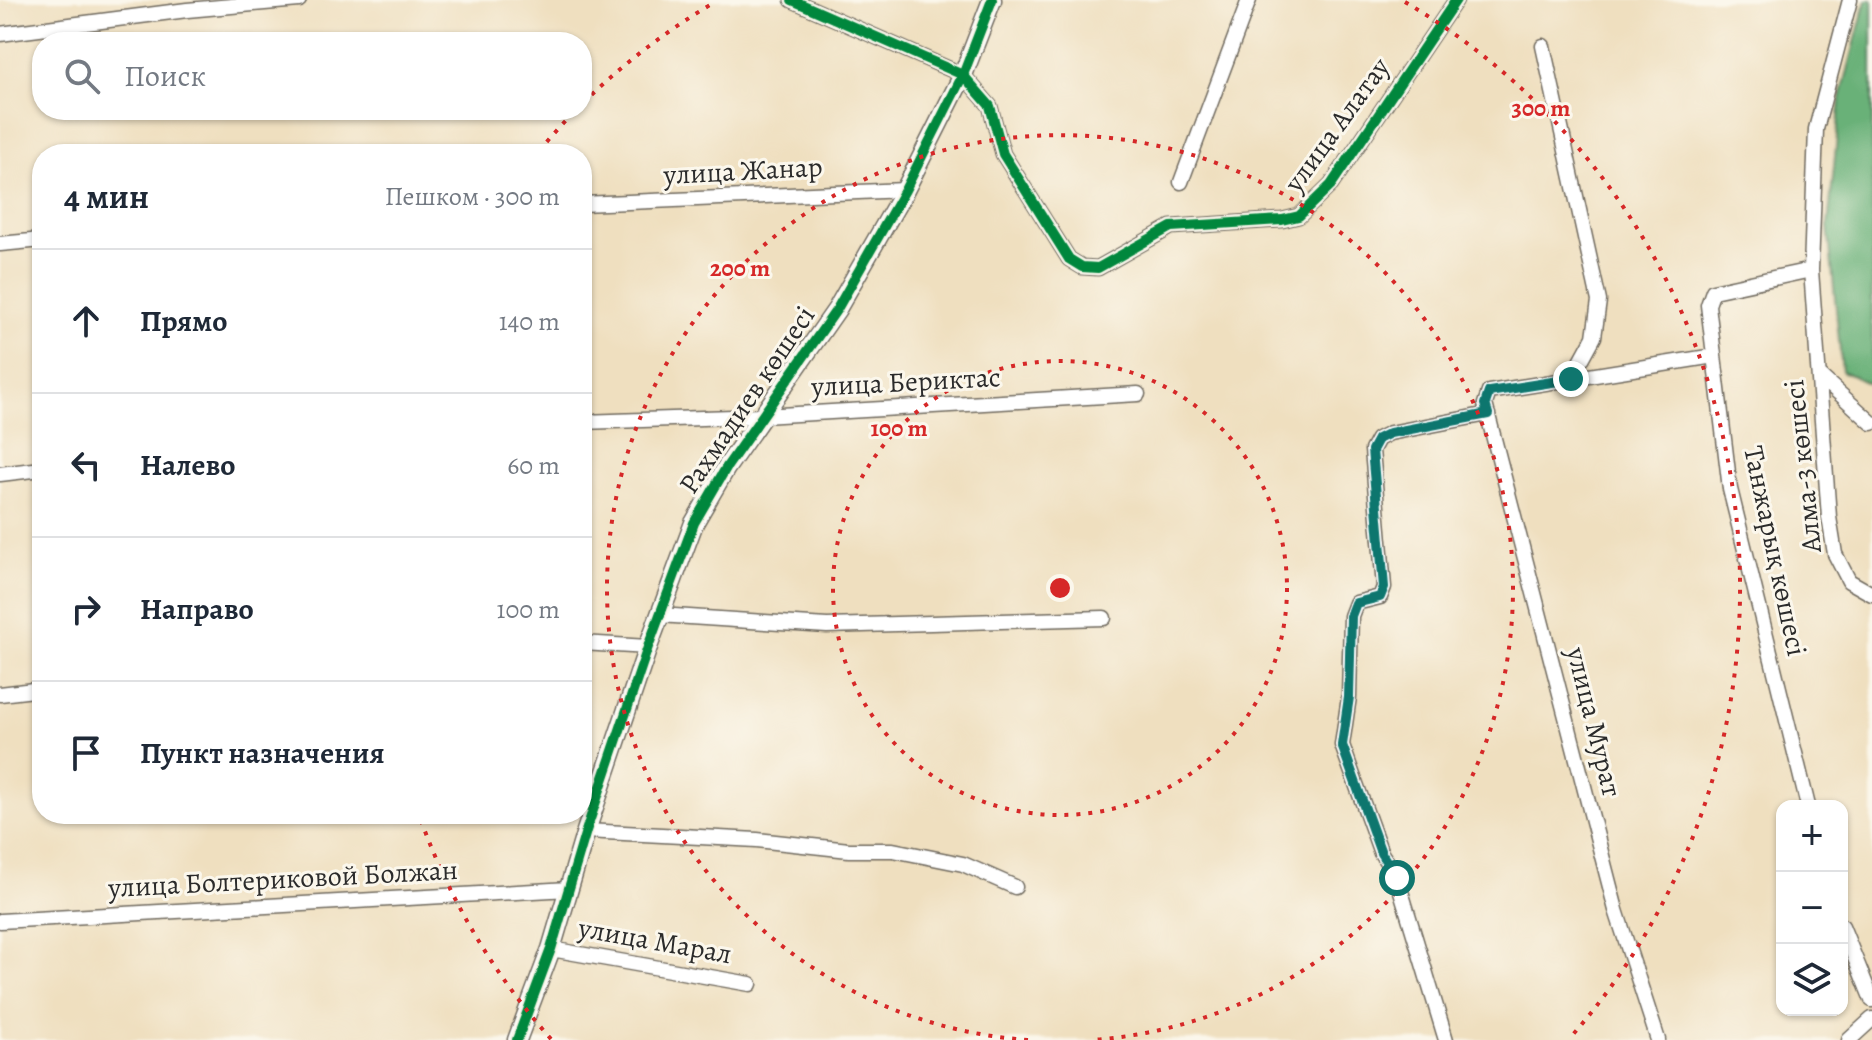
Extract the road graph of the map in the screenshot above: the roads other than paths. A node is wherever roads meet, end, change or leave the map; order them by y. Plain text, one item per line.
1 (299, 0) edge
2 (792, 0) edge
3 (992, 0) edge
4 (1249, 0) edge
5 (1456, 0) edge
6 (1850, 0) edge
7 (0, 34) edge
8 (1543, 46) dead end
9 (963, 75) junction
10 (1181, 182) dead end
11 (905, 190) junction
12 (592, 204) edge
13 (32, 241) edge
14 (0, 244) edge
15 (1811, 270) junction
16 (1714, 356) junction
17 (1819, 375) junction
18 (1571, 379) junction
19 (1138, 394) dead end
20 (1488, 414) junction
21 (763, 416) junction
22 (592, 422) edge
23 (1872, 423) edge
24 (32, 470) edge
25 (0, 474) edge
26 (1872, 594) edge
27 (659, 615) junction
28 (1104, 618) dead end
29 (592, 644) edge
30 (648, 647) junction
31 (32, 690) edge
32 (0, 694) edge
33 (1807, 800) edge
34 (592, 813) edge
35 (588, 824) edge
36 (586, 831) junction
37 (1015, 887) dead end
38 (569, 889) junction
39 (0, 921) edge
40 (1848, 941) edge
41 (551, 949) junction
42 (750, 984) dead end
43 (1872, 1000) edge
44 (1872, 1019) edge
45 (517, 1040) edge
46 (1446, 1040) edge
47 (1658, 1040) edge
48 (1849, 1040) edge

1 - 7 street
2 - 9 street
3 - 9 street, Рахмадиев көшесі
4 - 10 street
5 - 9 street, улица Алатау
6 - 15 street, Алма-3 көшесі
8 - 18 street
9 - 11 street, Рахмадиев көшесі
11 - 12 street, улица Жанар
11 - 21 street, Рахмадиев көшесі
13 - 14 street
15 - 16 street, Танжарық көшесі
15 - 17 street, Алма-3 көшесі
16 - 18 street
16 - 33 street, Танжарық көшесі
17 - 23 street
17 - 26 street, Алма-3 көшесі
18 - 20 street
19 - 21 street, улица Бериктас
20 - 46 street
20 - 47 street, улица Мурат
21 - 22 street, улица Бериктас
21 - 27 street, Рахмадиев көшесі
24 - 25 street
27 - 28 street
27 - 30 street, Рахмадиев көшесі
29 - 30 street
30 - 34 street, Рахмадиев көшесі
31 - 32 street
35 - 36 street, Рахмадиев көшесі
36 - 37 street
36 - 38 street, Рахмадиев көшесі
38 - 39 street, улица Болтериковой Болжан
38 - 41 street, Рахмадиев көшесі
40 - 43 street
41 - 42 street, улица Марал
41 - 45 street, Рахмадиев көшесі
44 - 48 street

